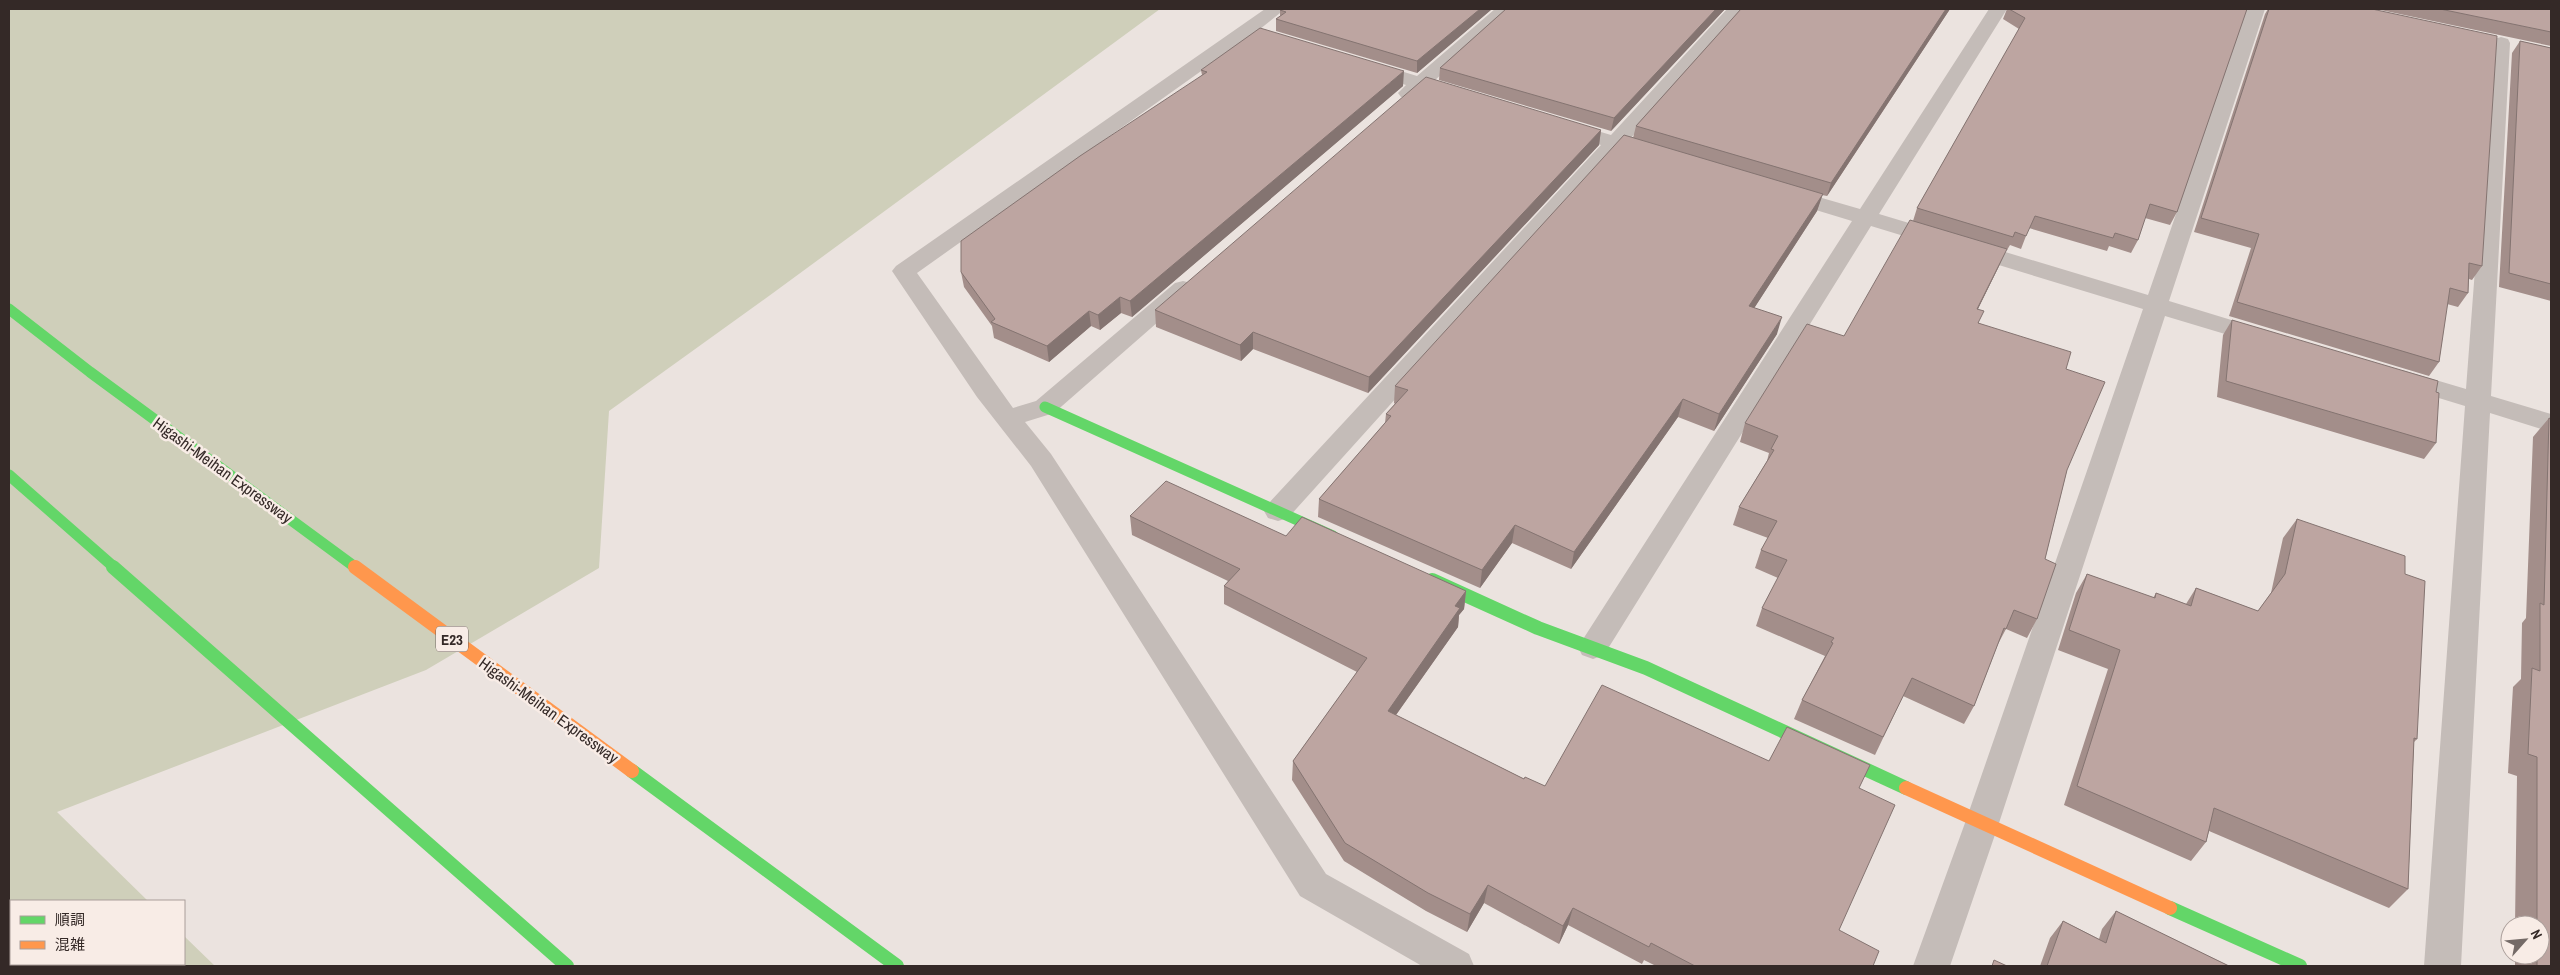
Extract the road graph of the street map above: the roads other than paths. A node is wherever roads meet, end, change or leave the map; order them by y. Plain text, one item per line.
1 (1276, 9) edge
2 (1506, 9) edge
3 (1737, 9) edge
4 (1998, 9) edge
5 (2256, 9) edge
6 (1246, 30) junction
7 (2501, 43) dead end
8 (1310, 49) edge
9 (1347, 60) edge
10 (1420, 83) junction
11 (1476, 100) edge
12 (1390, 109) edge
13 (1541, 120) edge
14 (1616, 143) junction
15 (1671, 160) edge
16 (1764, 187) edge
17 (1866, 217) junction
18 (1195, 277) edge
19 (2155, 305) junction
20 (9, 309) edge
21 (2288, 344) edge
22 (2383, 373) edge
23 (2478, 401) junction
24 (1045, 407) junction
25 (1008, 418) junction
26 (2551, 423) edge
27 (9, 475) edge
28 (1278, 511) junction
29 (1341, 540) edge
30 (1422, 576) edge
31 (1593, 647) junction
32 (1982, 823) junction
33 (567, 966) edge
34 (897, 966) edge
35 (1456, 966) edge
36 (1931, 966) edge
37 (2300, 966) edge
38 (2442, 966) edge

1 - 6 street
2 - 10 street
3 - 14 street
4 - 17 street
5 - 19 street
6 - 8 street
6 - 25 street
7 - 23 street
9 - 10 street
10 - 11 street
10 - 12 street
13 - 14 street
14 - 15 street
14 - 28 street
16 - 17 street
17 - 19 street
17 - 31 street
18 - 24 street
19 - 21 street
19 - 32 street
20 - 34 main road, Higashi-Meihan Expressway / E23
22 - 23 street
23 - 26 street
23 - 38 street
24 - 25 street
24 - 28 main road
25 - 35 street
27 - 33 main road
28 - 29 main road
30 - 31 main road
31 - 32 main road
32 - 36 street
32 - 37 main road

